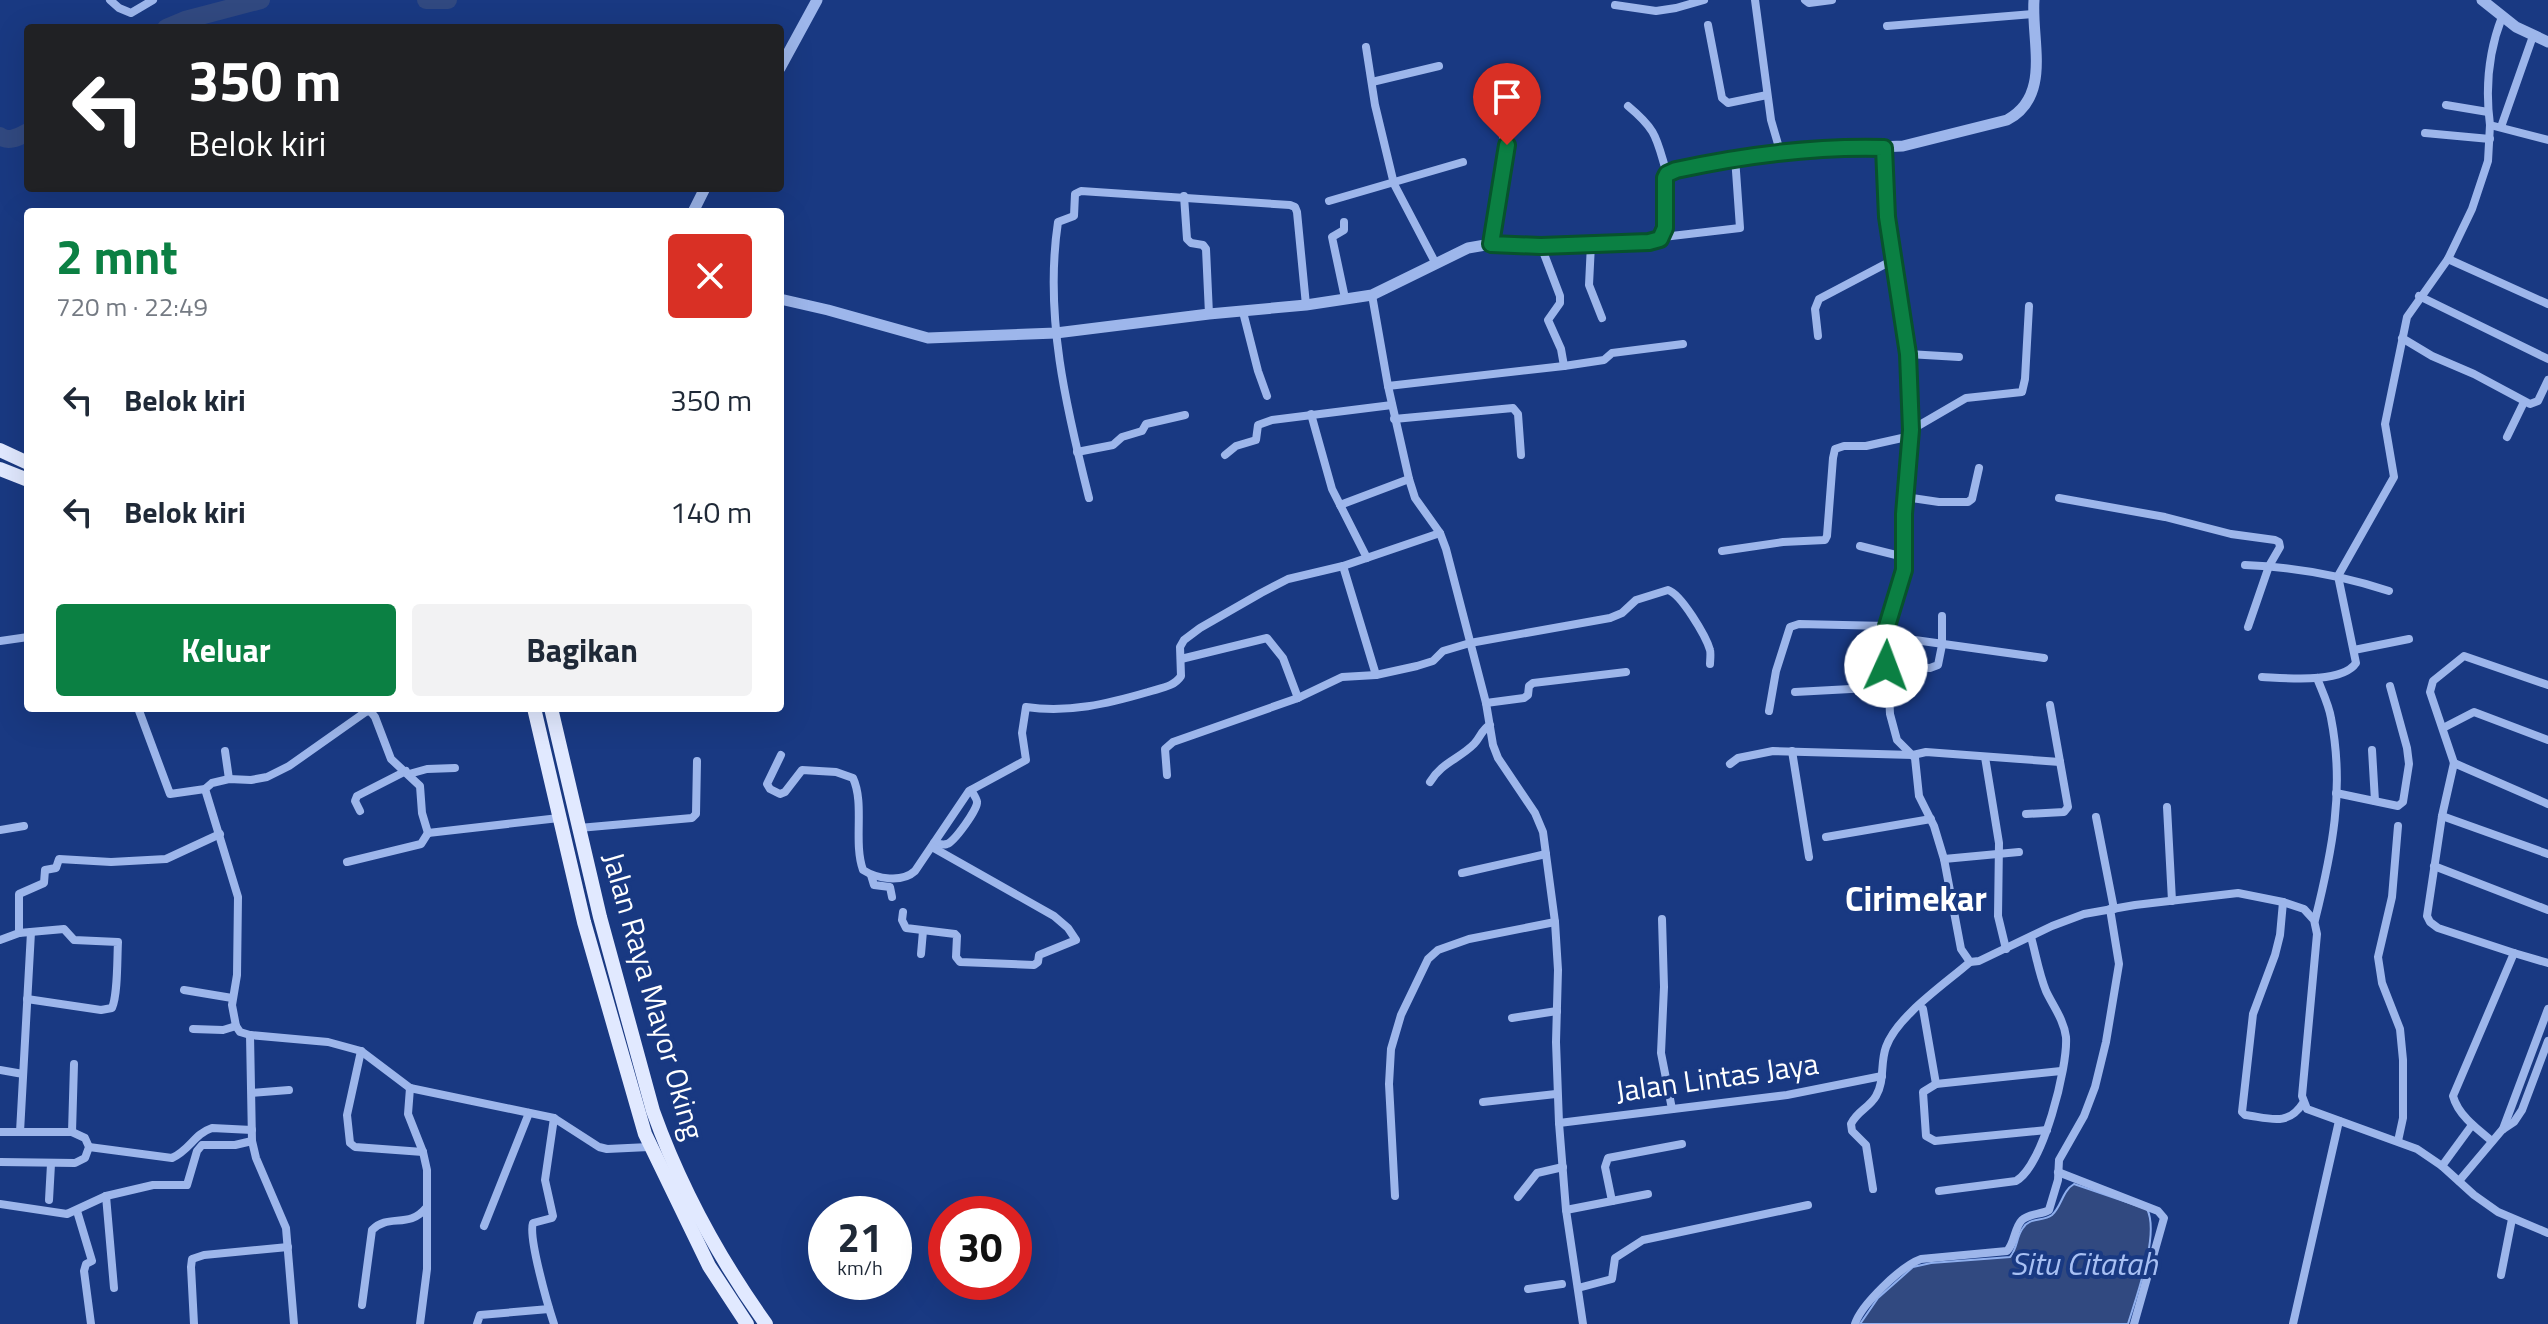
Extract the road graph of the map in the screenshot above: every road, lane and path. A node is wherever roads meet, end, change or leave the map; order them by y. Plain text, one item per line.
1 (110, 0) edge
2 (153, 0) edge
3 (817, 0) edge
4 (1704, 0) edge
5 (1755, 0) edge
6 (1805, 0) edge
7 (1832, 0) edge
8 (2034, 0) edge
9 (2489, 1) edge
10 (1615, 5) dead end
11 (2033, 14) junction
12 (2502, 17) junction
13 (1708, 25) dead end
14 (1887, 26) dead end
15 (2533, 36) junction
16 (2548, 42) edge
17 (1366, 47) dead end
18 (784, 61) edge
19 (1439, 66) dead end
20 (1372, 82) junction
21 (1767, 95) junction
22 (2446, 105) dead end
23 (1628, 106) dead end
24 (2488, 112) junction
25 (1499, 118) dead end
26 (2490, 125) junction
27 (2501, 127) junction
28 (2425, 133) dead end
29 (2490, 139) junction
30 (2548, 140) edge
31 (1884, 148) junction
32 (1780, 151) junction
33 (1735, 157) junction
34 (1463, 162) dead end
35 (1667, 174) junction
36 (1394, 184) junction
37 (1184, 196) junction
38 (1329, 201) dead end
39 (1344, 222) dead end
40 (1663, 237) junction
41 (1491, 244) junction
42 (1591, 244) junction
43 (1541, 246) junction
44 (2448, 259) junction
45 (1893, 260) junction
46 (1436, 264) junction
47 (1372, 295) junction
48 (2419, 296) junction
49 (1345, 298) junction
50 (784, 300) edge
51 (2548, 304) edge
52 (1306, 305) junction
53 (2029, 306) dead end
54 (1243, 312) junction
55 (1209, 314) junction
56 (1602, 318) dead end
57 (1056, 333) junction
58 (1818, 336) dead end
59 (2402, 338) junction
60 (1683, 344) dead end
61 (1908, 354) junction
62 (1959, 357) dead end
63 (2548, 359) edge
64 (1564, 366) junction
65 (2548, 380) edge
66 (1388, 386) junction
67 (1267, 396) dead end
68 (2524, 402) junction
69 (1392, 405) junction
70 (1311, 414) junction
71 (1185, 415) dead end
72 (1394, 419) junction
73 (1911, 433) junction
74 (2507, 437) dead end
75 (0, 450) edge
76 (1077, 452) junction
77 (1225, 455) dead end
78 (1521, 455) dead end
79 (24, 461) edge
80 (1979, 468) dead end
81 (0, 469) edge
82 (24, 478) edge
83 (1409, 479) junction
84 (1905, 497) junction
85 (1089, 498) dead end
86 (2059, 498) dead end
87 (1340, 505) junction
88 (1440, 533) junction
89 (1860, 546) dead end
90 (1722, 551) dead end
91 (1904, 557) junction
92 (1367, 558) junction
93 (2245, 565) dead end
94 (1343, 566) junction
95 (2269, 566) junction
96 (2338, 576) junction
97 (2389, 591) dead end
98 (1942, 616) dead end
99 (1887, 626) junction
100 (2248, 627) dead end
101 (1886, 636) junction
102 (24, 638) edge
103 (2409, 639) dead end
104 (0, 641) edge
105 (1470, 643) junction
106 (1942, 645) junction
107 (2354, 650) junction
108 (2044, 658) dead end
109 (1181, 659) junction
110 (1710, 664) dead end
111 (1886, 666) junction
112 (1626, 672) dead end
113 (1376, 675) junction
114 (2262, 677) dead end
115 (2317, 678) junction
116 (2548, 685) edge
117 (2390, 686) dead end
118 (1888, 687) junction
119 (1795, 692) dead end
120 (1298, 698) junction
121 (1486, 703) junction
122 (2050, 705) dead end
123 (1769, 711) dead end
124 (139, 712) edge
125 (364, 712) edge
126 (371, 712) edge
127 (535, 712) edge
128 (552, 712) edge
129 (1490, 725) junction
130 (2443, 728) junction
131 (2548, 740) edge
132 (2372, 750) dead end
133 (225, 751) dead end
134 (1792, 751) junction
135 (781, 755) dead end
136 (1913, 755) junction
137 (1985, 757) junction
138 (697, 761) dead end
139 (2060, 762) junction
140 (2454, 763) junction
141 (1730, 764) dead end
142 (455, 768) dead end
143 (408, 772) junction
144 (1167, 775) dead end
145 (229, 779) junction
146 (1430, 782) dead end
147 (205, 789) junction
148 (971, 790) junction
149 (2336, 793) junction
150 (2375, 801) junction
151 (2548, 804) edge
152 (2167, 807) dead end
153 (360, 811) dead end
154 (2026, 814) dead end
155 (2442, 816) junction
156 (2096, 817) dead end
157 (559, 818) junction
158 (1931, 819) junction
159 (24, 826) dead end
160 (2398, 826) dead end
161 (579, 828) junction
162 (0, 830) edge
163 (428, 833) junction
164 (220, 834) junction
165 (1826, 837) dead end
166 (933, 845) junction
167 (2019, 852) dead end
168 (1546, 854) junction
169 (2548, 854) edge
170 (1998, 856) junction
171 (1809, 857) dead end
172 (1944, 859) junction
173 (347, 862) dead end
174 (2434, 866) junction
175 (1462, 873) dead end
176 (871, 875) junction
177 (892, 897) dead end
178 (2172, 901) junction
179 (2283, 902) junction
180 (2112, 909) junction
181 (2548, 910) edge
182 (903, 912) dead end
183 (600, 917) junction
184 (1662, 919) dead end
185 (2314, 920) junction
186 (584, 922) junction
187 (1555, 922) junction
188 (923, 931) junction
189 (31, 932) junction
190 (19, 933) junction
191 (2031, 937) junction
192 (0, 940) edge
193 (2006, 949) junction
194 (2514, 953) junction
195 (921, 954) dead end
196 (1970, 962) junction
197 (2548, 963) edge
198 (184, 990) dead end
199 (232, 998) junction
200 (27, 999) junction
201 (1923, 1009) dead end
202 (2548, 1009) edge
203 (1557, 1011) junction
204 (1512, 1018) dead end
205 (236, 1026) junction
206 (193, 1029) dead end
207 (250, 1035) junction
208 (2548, 1041) edge
209 (361, 1051) junction
210 (74, 1064) dead end
211 (0, 1070) edge
212 (2061, 1071) junction
213 (23, 1074) junction
214 (1882, 1076) junction
215 (1936, 1084) junction
216 (410, 1088) junction
217 (289, 1090) dead end
218 (252, 1093) junction
219 (1556, 1094) junction
220 (1483, 1102) dead end
221 (2303, 1103) junction
222 (1672, 1109) junction
223 (529, 1113) junction
224 (554, 1118) junction
225 (2339, 1121) junction
226 (1559, 1123) junction
227 (2472, 1125) junction
228 (252, 1130) junction
229 (2047, 1130) junction
230 (2502, 1130) junction
231 (0, 1132) edge
232 (20, 1132) junction
233 (72, 1132) junction
234 (252, 1141) junction
235 (2398, 1141) junction
236 (2492, 1141) junction
237 (1682, 1144) dead end
238 (89, 1147) junction
239 (649, 1147) junction
240 (423, 1152) junction
241 (0, 1162) edge
242 (51, 1164) junction
243 (2442, 1166) junction
244 (1563, 1167) junction
245 (2058, 1172) junction
246 (2459, 1181) junction
247 (1873, 1189) dead end
248 (1939, 1191) dead end
249 (1648, 1194) dead end
250 (106, 1196) junction
251 (1395, 1196) dead end
252 (1518, 1197) dead end
253 (49, 1200) dead end
254 (1612, 1201) junction
255 (0, 1204) edge
256 (1808, 1205) dead end
257 (426, 1207) junction
258 (1566, 1210) junction
259 (77, 1211) junction
260 (2512, 1219) junction
261 (484, 1226) dead end
262 (2548, 1233) edge
263 (288, 1247) junction
264 (2501, 1275) dead end
265 (1577, 1285) junction
266 (114, 1288) dead end
267 (1528, 1289) dead end
268 (362, 1305) dead end
269 (549, 1309) junction
270 (91, 1324) edge
271 (194, 1324) edge
272 (294, 1324) edge
273 (420, 1324) edge
274 (477, 1324) edge
275 (554, 1324) edge
276 (747, 1324) edge
277 (766, 1324) edge
278 (1583, 1324) edge
279 (1855, 1324) edge
280 (2134, 1324) edge
281 (2293, 1324) edge

1 - 2 street
3 - 18 street
4 - 10 street
5 - 21 street
6 - 7 street
8 - 11 street
9 - 12 street
11 - 14 street
11 - 31 street
12 - 15 street
12 - 24 street
13 - 21 street
15 - 16 street
15 - 27 street
17 - 20 street
19 - 20 street
20 - 36 street
21 - 32 street
22 - 24 street
23 - 35 street
24 - 26 street
25 - 41 street
26 - 27 street
26 - 29 street
27 - 30 street
28 - 29 street
29 - 44 street
31 - 32 street
31 - 45 street
32 - 33 street
33 - 35 street
33 - 40 street
34 - 36 street
35 - 40 street
36 - 38 street
36 - 46 street
37 - 52 street
37 - 55 street
37 - 57 street
39 - 49 street
40 - 42 street
41 - 43 street
41 - 46 street
42 - 43 street
42 - 56 street
43 - 64 street
44 - 48 street
44 - 51 street
45 - 58 street
45 - 61 street
46 - 47 street
47 - 49 street
47 - 66 street
48 - 59 street
48 - 63 street
49 - 52 street
50 - 57 street
52 - 54 street
53 - 73 street
54 - 55 street
54 - 67 street
55 - 57 street
57 - 76 street
59 - 68 street
59 - 96 street
60 - 64 street
61 - 62 street
61 - 73 street
64 - 66 street
65 - 68 street
66 - 69 street
68 - 74 street
69 - 70 street
69 - 72 street
70 - 77 street
70 - 87 street
71 - 76 street
72 - 78 street
72 - 83 street
73 - 84 street
73 - 90 street
75 - 79 main road
76 - 85 street
80 - 84 street
81 - 82 main road
83 - 87 street
83 - 88 street
84 - 91 street
86 - 95 street
87 - 92 street
88 - 92 street
88 - 105 street
89 - 91 street
91 - 99 street
92 - 94 street
93 - 95 street
94 - 109 street
94 - 113 street
95 - 96 street
95 - 100 street
96 - 97 street
96 - 107 street
98 - 106 street
99 - 101 street
99 - 123 street
101 - 106 street
101 - 111 street
102 - 104 street
103 - 107 street
105 - 110 street
105 - 113 street
105 - 121 street
106 - 108 street
106 - 111 street
107 - 115 street
109 - 120 street
109 - 148 street
111 - 118 street
112 - 121 street
113 - 120 street
114 - 115 street
115 - 149 street
116 - 130 street
117 - 150 street
118 - 119 street
118 - 136 street
120 - 144 street
121 - 129 street
122 - 139 street
124 - 147 street
125 - 145 street
126 - 143 street
127 - 157 main road, Jalan Raya Mayor Oking
128 - 161 main road, Jalan Raya Mayor Oking
129 - 146 street
129 - 168 street
130 - 131 street
130 - 140 street
132 - 150 street
133 - 145 street
134 - 136 street
134 - 141 street
134 - 171 street
135 - 176 street
136 - 137 street
136 - 158 street
137 - 139 street
137 - 170 street
138 - 161 street
139 - 154 street
140 - 151 street
140 - 155 street
142 - 143 street
143 - 153 street
143 - 163 street
145 - 147 street
147 - 164 street
148 - 166 street
148 - 166 street
149 - 150 street
149 - 185 street
152 - 178 street
155 - 169 street
155 - 174 street
156 - 180 street
157 - 163 street
157 - 186 main road, Jalan Raya Mayor Oking
158 - 165 street
158 - 172 street
159 - 162 street
160 - 235 street
161 - 183 main road, Jalan Raya Mayor Oking
163 - 173 street
164 - 190 street
164 - 199 street
166 - 176 street
166 - 188 street
167 - 170 street
168 - 175 street
168 - 187 street
170 - 172 street
170 - 193 street
172 - 196 street
174 - 181 street
174 - 194 street
176 - 177 street
178 - 179 street
178 - 180 street
179 - 185 street
179 - 221 street
180 - 191 street
180 - 245 street
182 - 188 street
183 - 186 main road
183 - 277 main road, Jalan Raya Mayor Oking
184 - 222 street
185 - 221 street
186 - 239 main road, Jalan Raya Mayor Oking
187 - 203 street
187 - 251 street
188 - 195 street
189 - 190 street
189 - 200 street
189 - 200 street
190 - 192 street
191 - 193 street
191 - 212 street
193 - 196 street
194 - 197 street
194 - 227 street
196 - 214 street
198 - 199 street
199 - 205 street
200 - 213 street
201 - 215 street
202 - 230 street
203 - 204 street
203 - 219 street
205 - 206 street
205 - 207 street
207 - 209 street
207 - 218 street
208 - 230 street
209 - 216 street
209 - 240 street
210 - 233 street
211 - 213 street
212 - 215 street
212 - 229 street
213 - 232 street
214 - 222 street, Jalan Lintas Jaya
214 - 247 street
215 - 229 street
216 - 223 street
216 - 240 street
217 - 218 street
218 - 228 street
219 - 220 street
219 - 226 street
221 - 225 street
222 - 226 street, Jalan Lintas Jaya
223 - 224 street
223 - 261 street
224 - 239 street
224 - 269 street
225 - 235 street
225 - 281 street
226 - 244 street
227 - 236 street
227 - 243 street
228 - 234 street
228 - 238 street
229 - 248 street
230 - 236 street
231 - 232 street
232 - 233 street
233 - 238 street
234 - 250 street
234 - 263 street
235 - 243 street
236 - 246 street
237 - 254 street
238 - 242 street
239 - 276 main road, Jalan Raya Mayor Oking
240 - 257 street
241 - 242 street
242 - 253 street
243 - 246 street
244 - 252 street
244 - 258 street
245 - 279 street
245 - 280 street
246 - 260 street
249 - 254 street
250 - 259 street
250 - 266 street
254 - 258 street
255 - 259 street
256 - 265 street
257 - 268 street
257 - 273 street
258 - 265 street
259 - 270 street
260 - 262 street
260 - 264 street
263 - 271 street
263 - 272 street
265 - 267 street
265 - 278 street
269 - 274 street
269 - 275 street

